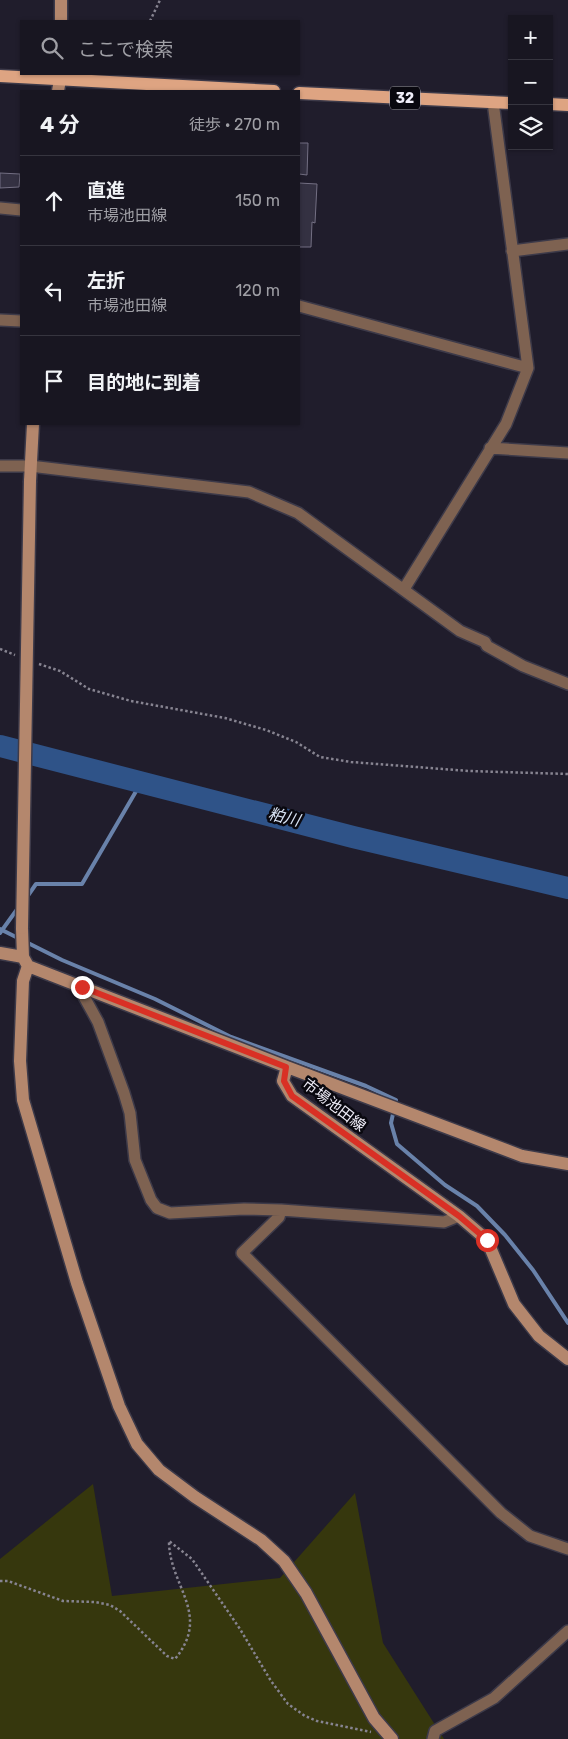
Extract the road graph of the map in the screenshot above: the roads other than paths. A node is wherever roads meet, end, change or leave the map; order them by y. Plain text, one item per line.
1 (61, 0) edge
2 (61, 20) edge
3 (0, 76) edge
4 (60, 81) edge
5 (253, 90) edge
6 (300, 93) edge
7 (493, 102) junction
8 (508, 103) edge
9 (553, 104) edge
10 (568, 105) edge
11 (0, 208) edge
12 (20, 210) edge
13 (568, 244) edge
14 (512, 251) junction
15 (300, 306) edge
16 (0, 320) edge
17 (20, 321) edge
18 (528, 368) junction
19 (33, 425) edge
20 (490, 448) junction
21 (568, 453) edge
22 (0, 466) edge
23 (30, 466) junction
24 (404, 589) junction
25 (568, 684) edge
26 (0, 953) edge
27 (25, 961) junction
28 (82, 987) junction
29 (286, 1067) junction
30 (568, 1164) edge
31 (281, 1210) junction
32 (459, 1216) junction
33 (568, 1359) edge
34 (568, 1549) edge
35 (568, 1631) edge
36 (389, 1737) edge
37 (433, 1739) edge

1 - 2 street
3 - 4 main road
4 - 5 main road
6 - 7 main road, 32
7 - 8 main road, 32
7 - 14 street
9 - 10 main road
11 - 12 street
13 - 14 street
14 - 18 street
15 - 18 street
16 - 17 street
18 - 20 street
19 - 23 street
20 - 21 street
20 - 24 street
22 - 23 street
23 - 24 street
23 - 27 street, bridge
24 - 25 street
26 - 27 street
27 - 28 street
27 - 36 street
28 - 29 street
28 - 31 street
29 - 30 street
29 - 32 street, 市場池田線
31 - 32 street
31 - 34 street
32 - 33 street, 市場池田線
35 - 37 street

